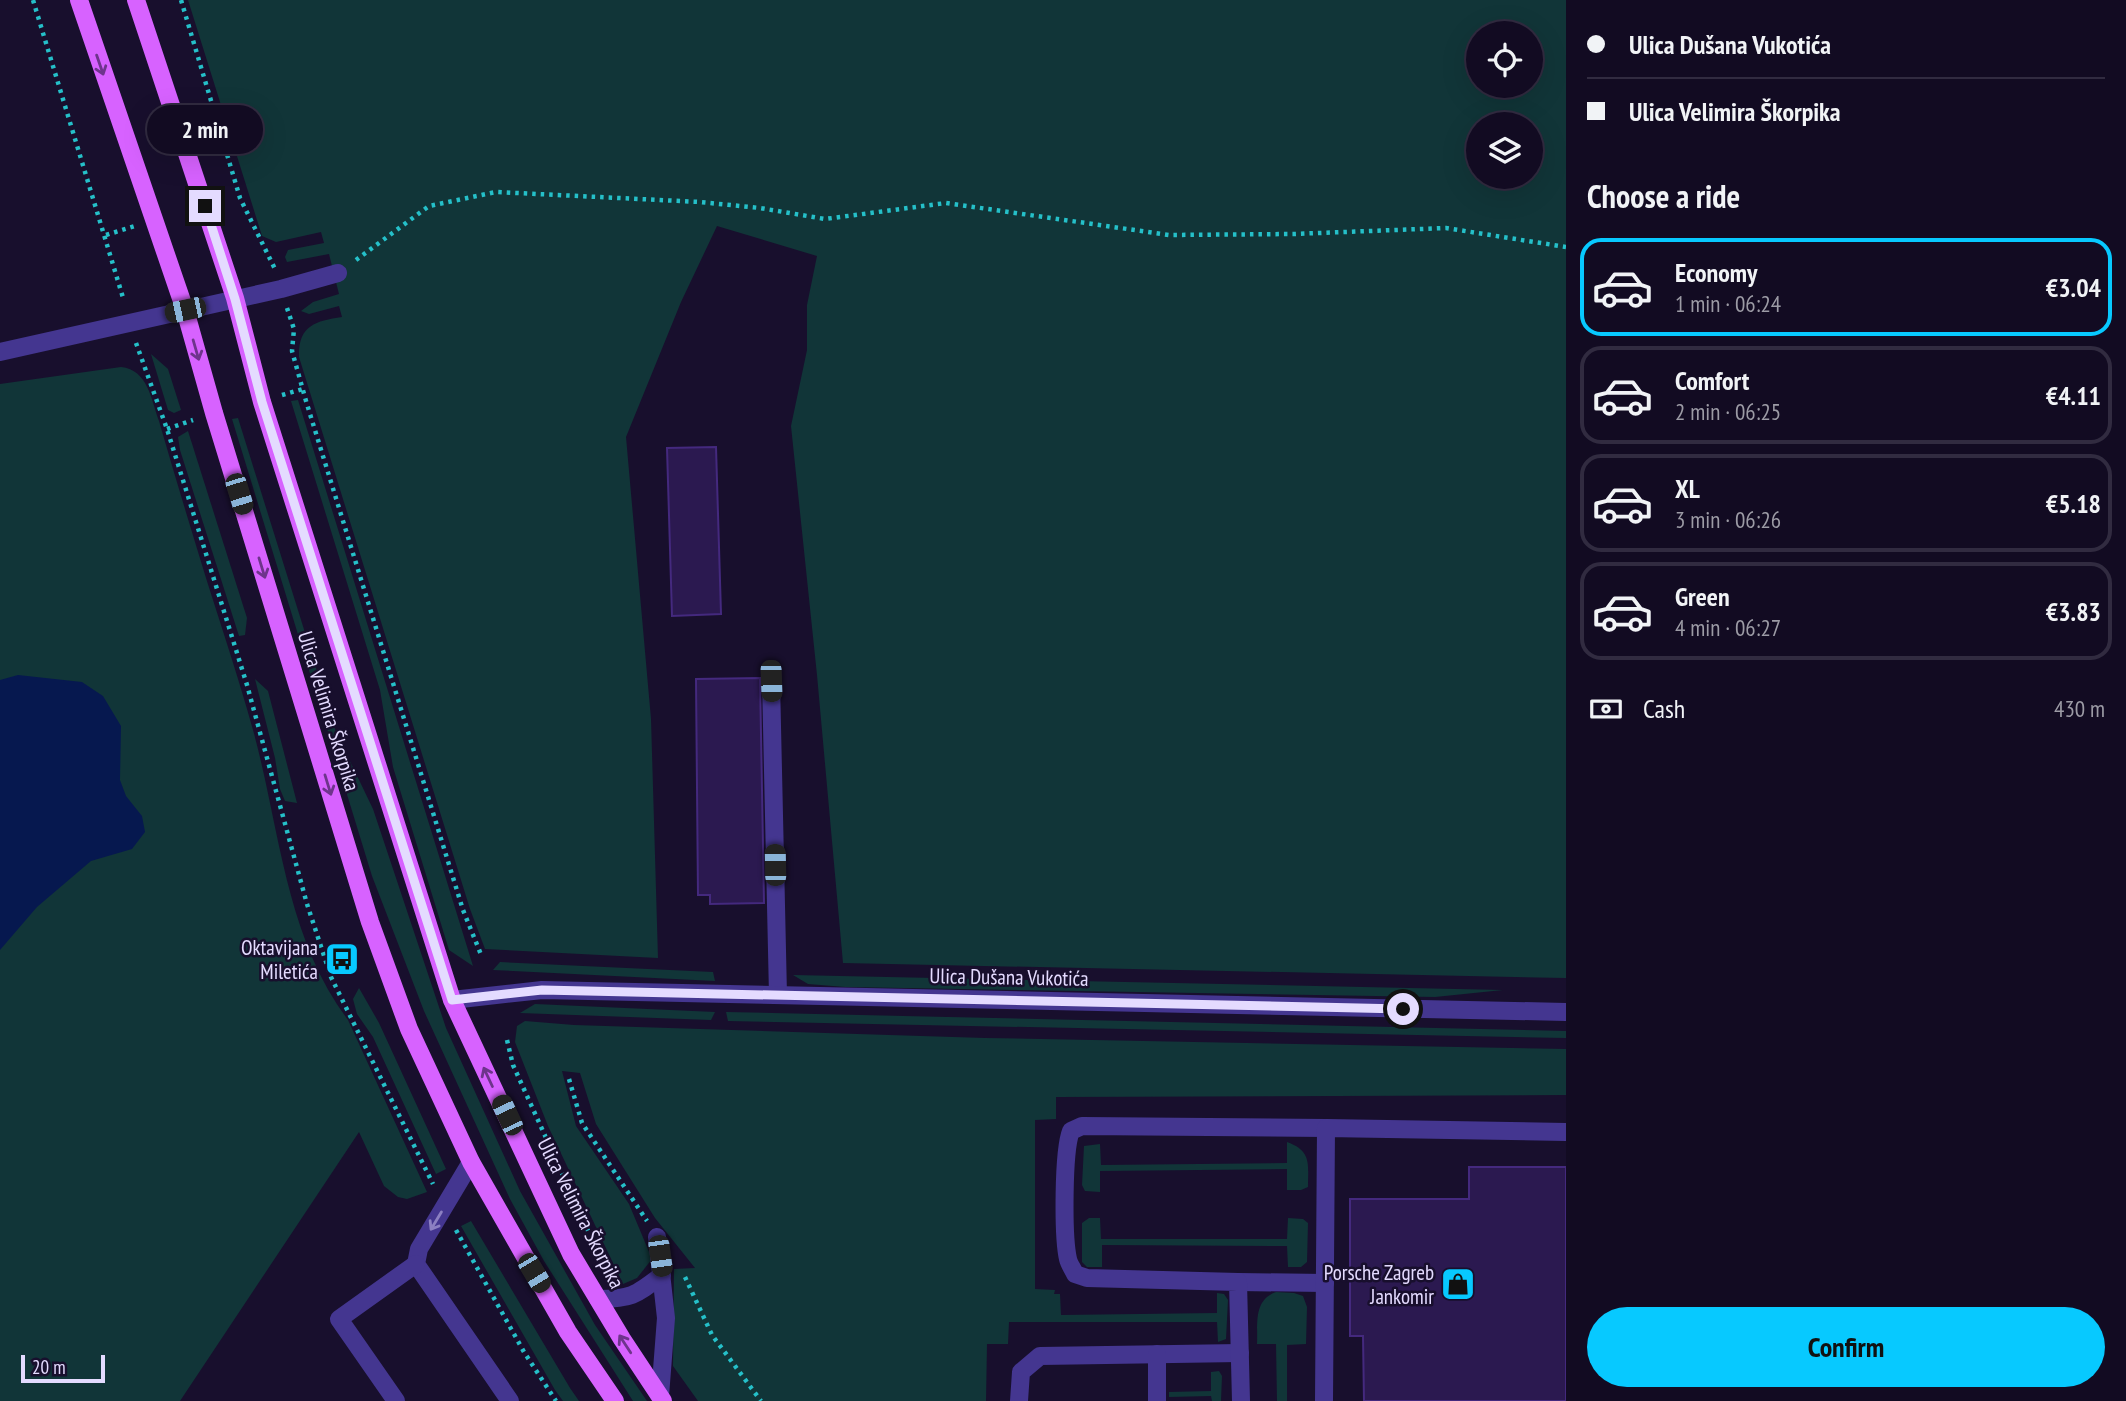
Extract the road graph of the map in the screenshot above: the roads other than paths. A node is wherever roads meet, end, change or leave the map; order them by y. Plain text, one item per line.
1 (79, 0) edge
2 (136, 0) edge
3 (338, 273) road end
4 (235, 299) junction
5 (185, 310) junction
6 (0, 352) edge
7 (771, 681) dead end
8 (778, 995) junction
9 (452, 1000) junction
10 (1566, 1012) edge
11 (1326, 1128) junction
12 (1566, 1132) edge
13 (471, 1162) junction
14 (657, 1237) dead end
15 (416, 1264) junction
16 (662, 1275) junction
17 (1238, 1282) junction
18 (1325, 1283) junction
19 (598, 1299) junction
20 (1240, 1353) junction
21 (1157, 1354) junction
22 (662, 1399) edge
23 (396, 1401) edge
24 (510, 1401) edge
25 (615, 1401) edge
26 (1018, 1401) edge
27 (1157, 1401) edge
28 (1241, 1401) edge
29 (1324, 1401) edge

1 -> 5 main road, Ulica Velimira Škorpika
2 - 4 main road, Ulica Velimira Škorpika
3 - 4 street
4 - 5 street
4 - 9 main road, Ulica Velimira Škorpika
5 - 6 street
5 -> 13 main road, Ulica Velimira Škorpika
7 - 8 street
8 - 9 street, Ulica Dušana Vukotića
8 - 10 street, Ulica Dušana Vukotića
19 -> 9 main road, Ulica Velimira Škorpika
11 - 12 street
11 - 17 street
11 - 18 street
13 -> 15 street
13 - 25 main road, Ulica Velimira Škorpika
14 - 16 street
15 - 23 street
15 - 24 street
16 - 19 street
16 - 22 street
17 - 18 street
17 - 20 street
18 - 29 street
22 -> 19 main road, Ulica Velimira Škorpika
20 - 21 street
20 - 28 street
21 - 26 street
21 - 27 street

